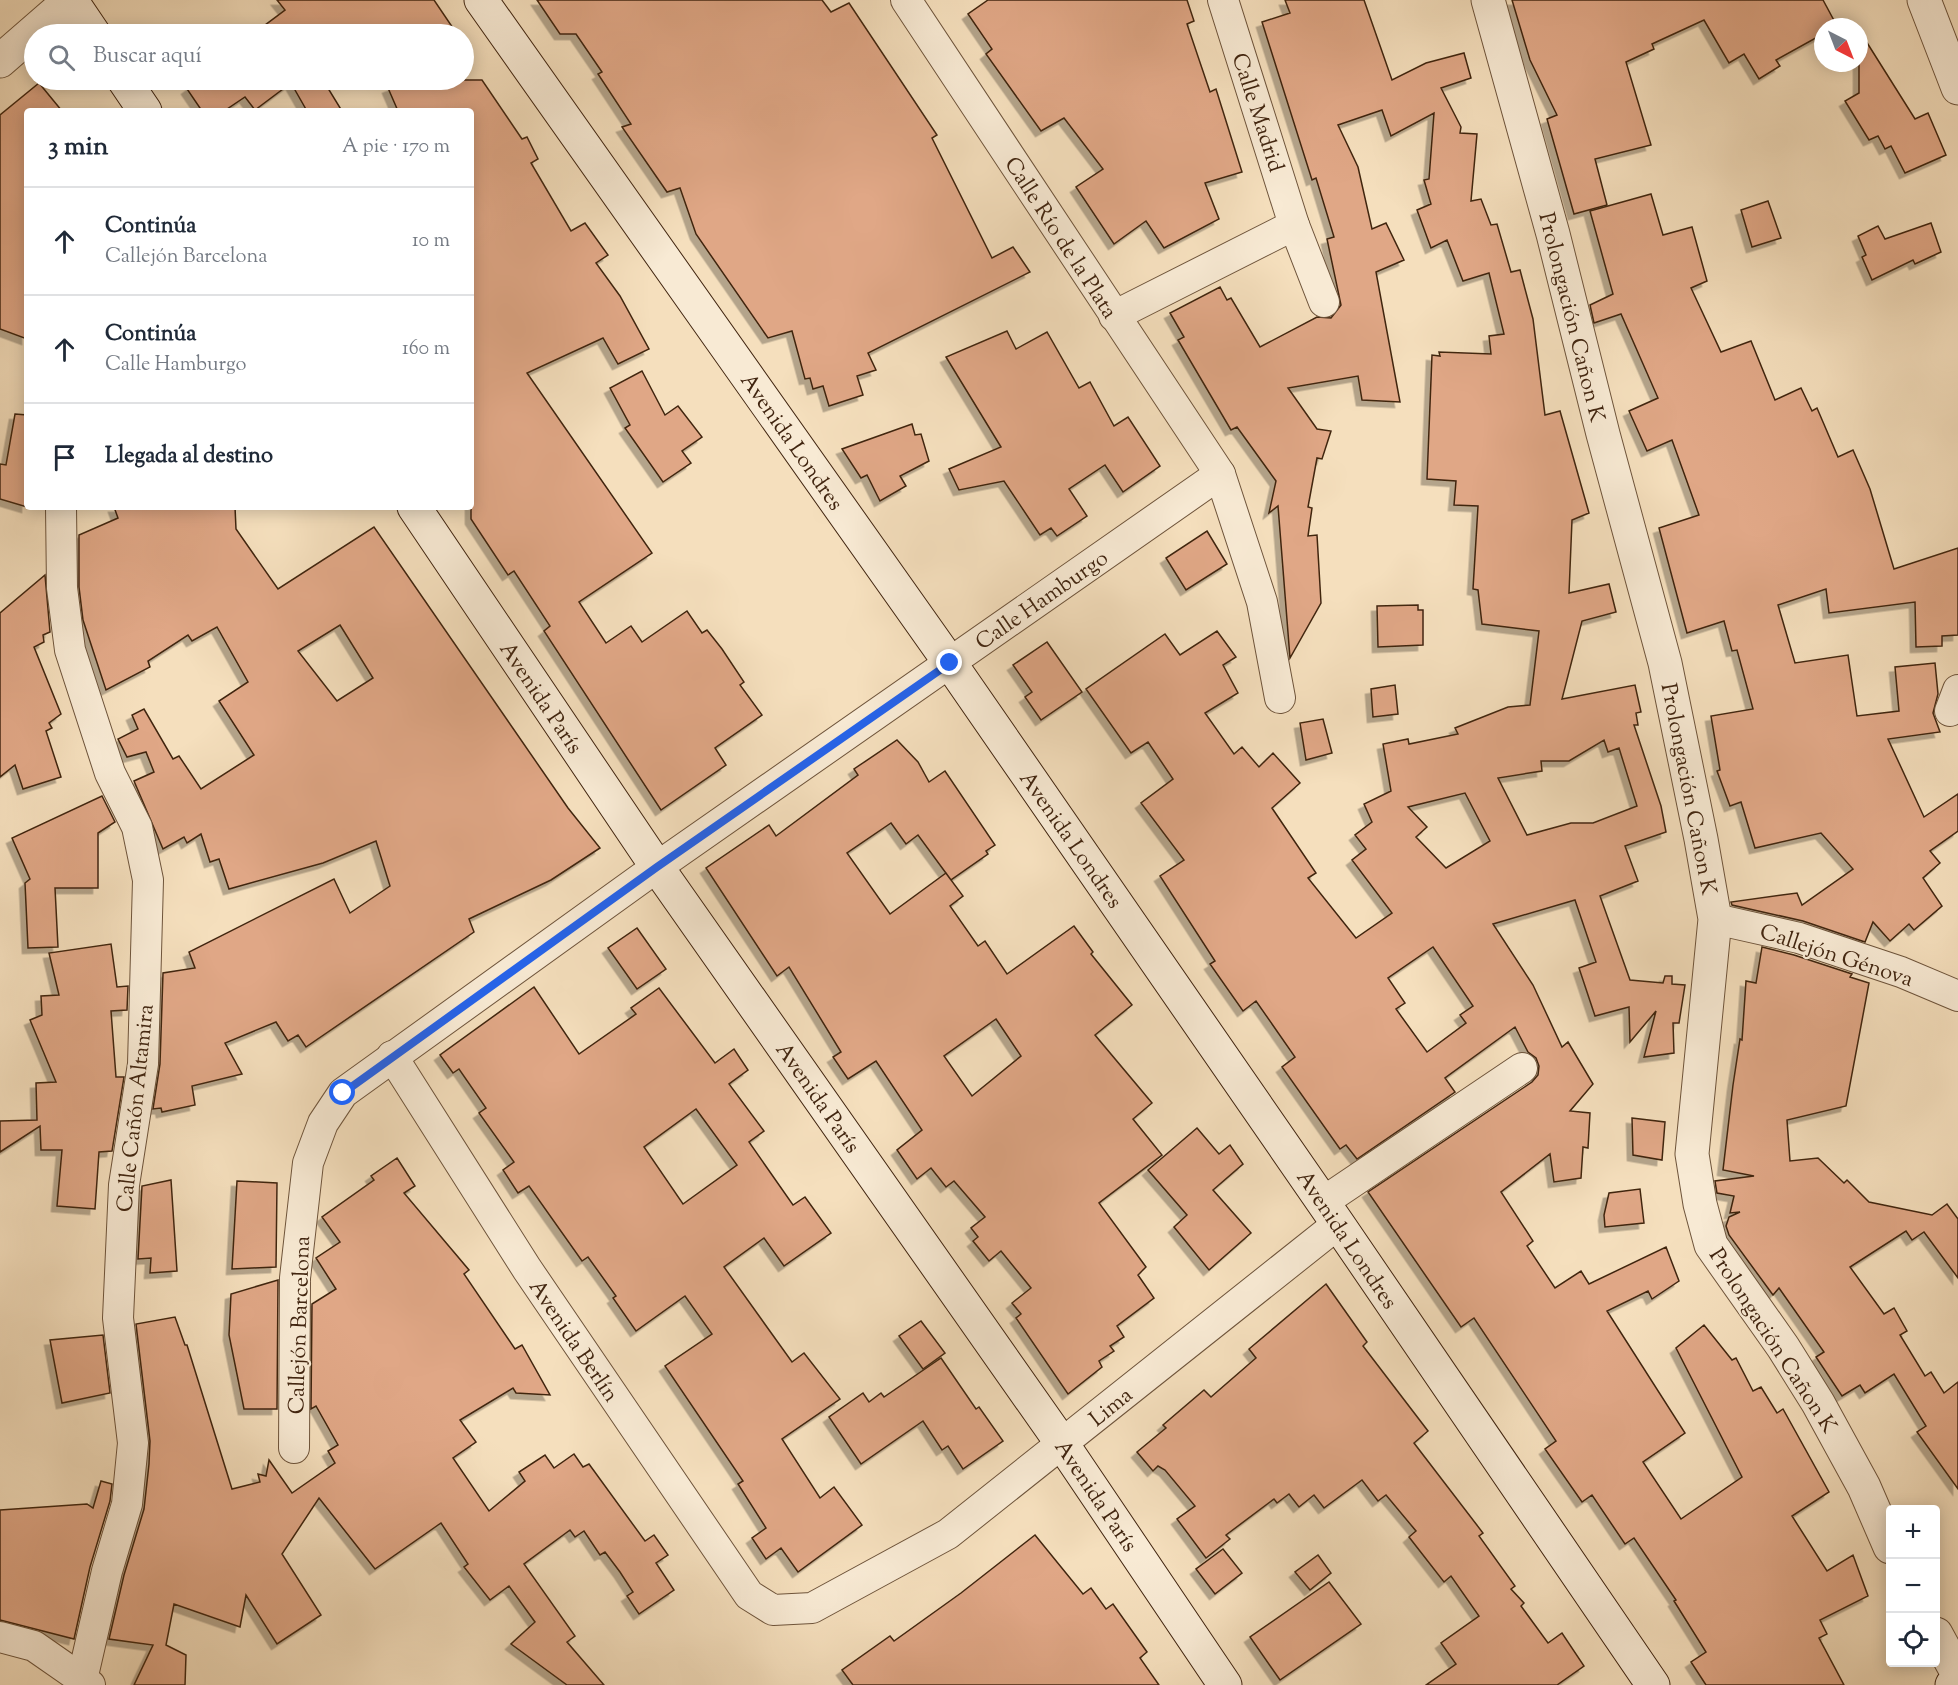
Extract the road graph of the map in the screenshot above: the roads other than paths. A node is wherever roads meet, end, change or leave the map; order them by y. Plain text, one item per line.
1 (70, 0) edge
2 (481, 0) edge
3 (906, 0) edge
4 (1223, 0) edge
5 (1488, 0) edge
6 (1924, 0) edge
7 (42, 24) edge
8 (87, 24) edge
9 (24, 40) edge
10 (0, 61) edge
11 (1958, 88) edge
12 (131, 90) edge
13 (144, 108) edge
14 (1294, 225) junction
15 (1324, 302) dead end
16 (1114, 316) junction
17 (1220, 474) junction
18 (61, 510) edge
19 (416, 510) edge
20 (950, 663) junction
21 (1280, 698) dead end
22 (657, 867) junction
23 (1715, 919) junction
24 (1958, 996) edge
25 (392, 1056) junction
26 (1522, 1068) dead end
27 (1331, 1213) junction
28 (1063, 1445) junction
29 (294, 1448) dead end
30 (1886, 1538) edge
31 (773, 1610) joint
32 (0, 1637) edge
33 (1940, 1643) edge
34 (1958, 1674) edge
35 (1958, 1681) edge
36 (86, 1682) edge
37 (1226, 1685) edge
38 (1653, 1685) edge
39 (1952, 1685) edge

1 - 7 main road
1 - 8 main road
2 - 20 main road, Avenida Londres
3 - 16 street, Calle Río de la Plata
4 - 14 street, Calle Madrid
5 - 23 main road, Prolongación Cañon K
6 - 11 main road
9 - 10 main road
12 - 13 main road
14 - 15 street, Calle Madrid
14 - 16 street
16 - 17 street, Calle Río de la Plata
17 - 20 street, Calle Hamburgo
17 - 21 street, Calle Río de la Plata
18 - 36 street, Calle Cañón Altamira
19 - 22 main road, Avenida París
20 - 22 street, Calle Hamburgo
20 - 27 main road, Avenida Londres
22 - 25 street, Calle Hamburgo
22 - 28 main road, Avenida París
23 - 24 street, Callejón Génova
23 - 30 main road, Prolongación Cañon K
25 - 29 street, Callejón Barcelona
25 - 31 street, Avenida Berlín
26 - 27 street
27 - 28 street, Lima
27 - 38 main road, Avenida Londres
28 - 31 street, Lima
28 - 37 main road, Avenida París
32 - 36 street
33 - 34 main road
35 - 39 main road

